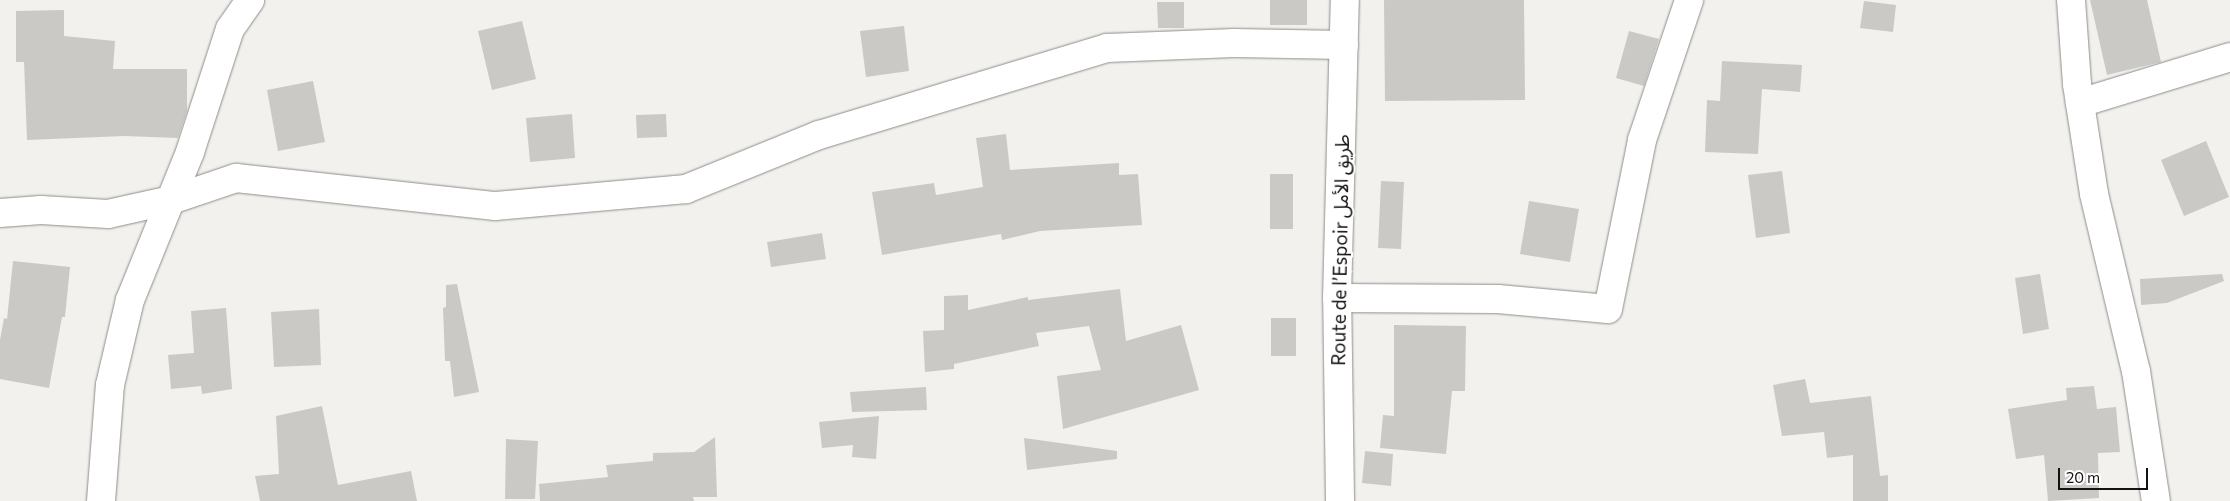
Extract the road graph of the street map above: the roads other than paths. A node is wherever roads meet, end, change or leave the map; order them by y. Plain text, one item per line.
1 (250, 0) edge
2 (1345, 0) edge
3 (1688, 0) edge
4 (2071, 0) edge
5 (1344, 45) junction
6 (2230, 57) edge
7 (2080, 103) junction
8 (171, 200) junction
9 (0, 213) edge
10 (1338, 298) junction
11 (101, 501) edge
12 (1340, 501) edge
13 (2156, 501) edge

1 - 8 main road
2 - 5 main road, Route de l’Espoir طريق الأمل
3 - 10 main road
4 - 7 main road
5 - 8 main road
5 - 10 main road, Route de l’Espoir طريق الأمل
6 - 7 main road
7 - 13 main road
8 - 9 main road
8 - 11 main road
10 - 12 main road, Route de l’Espoir طريق الأمل

